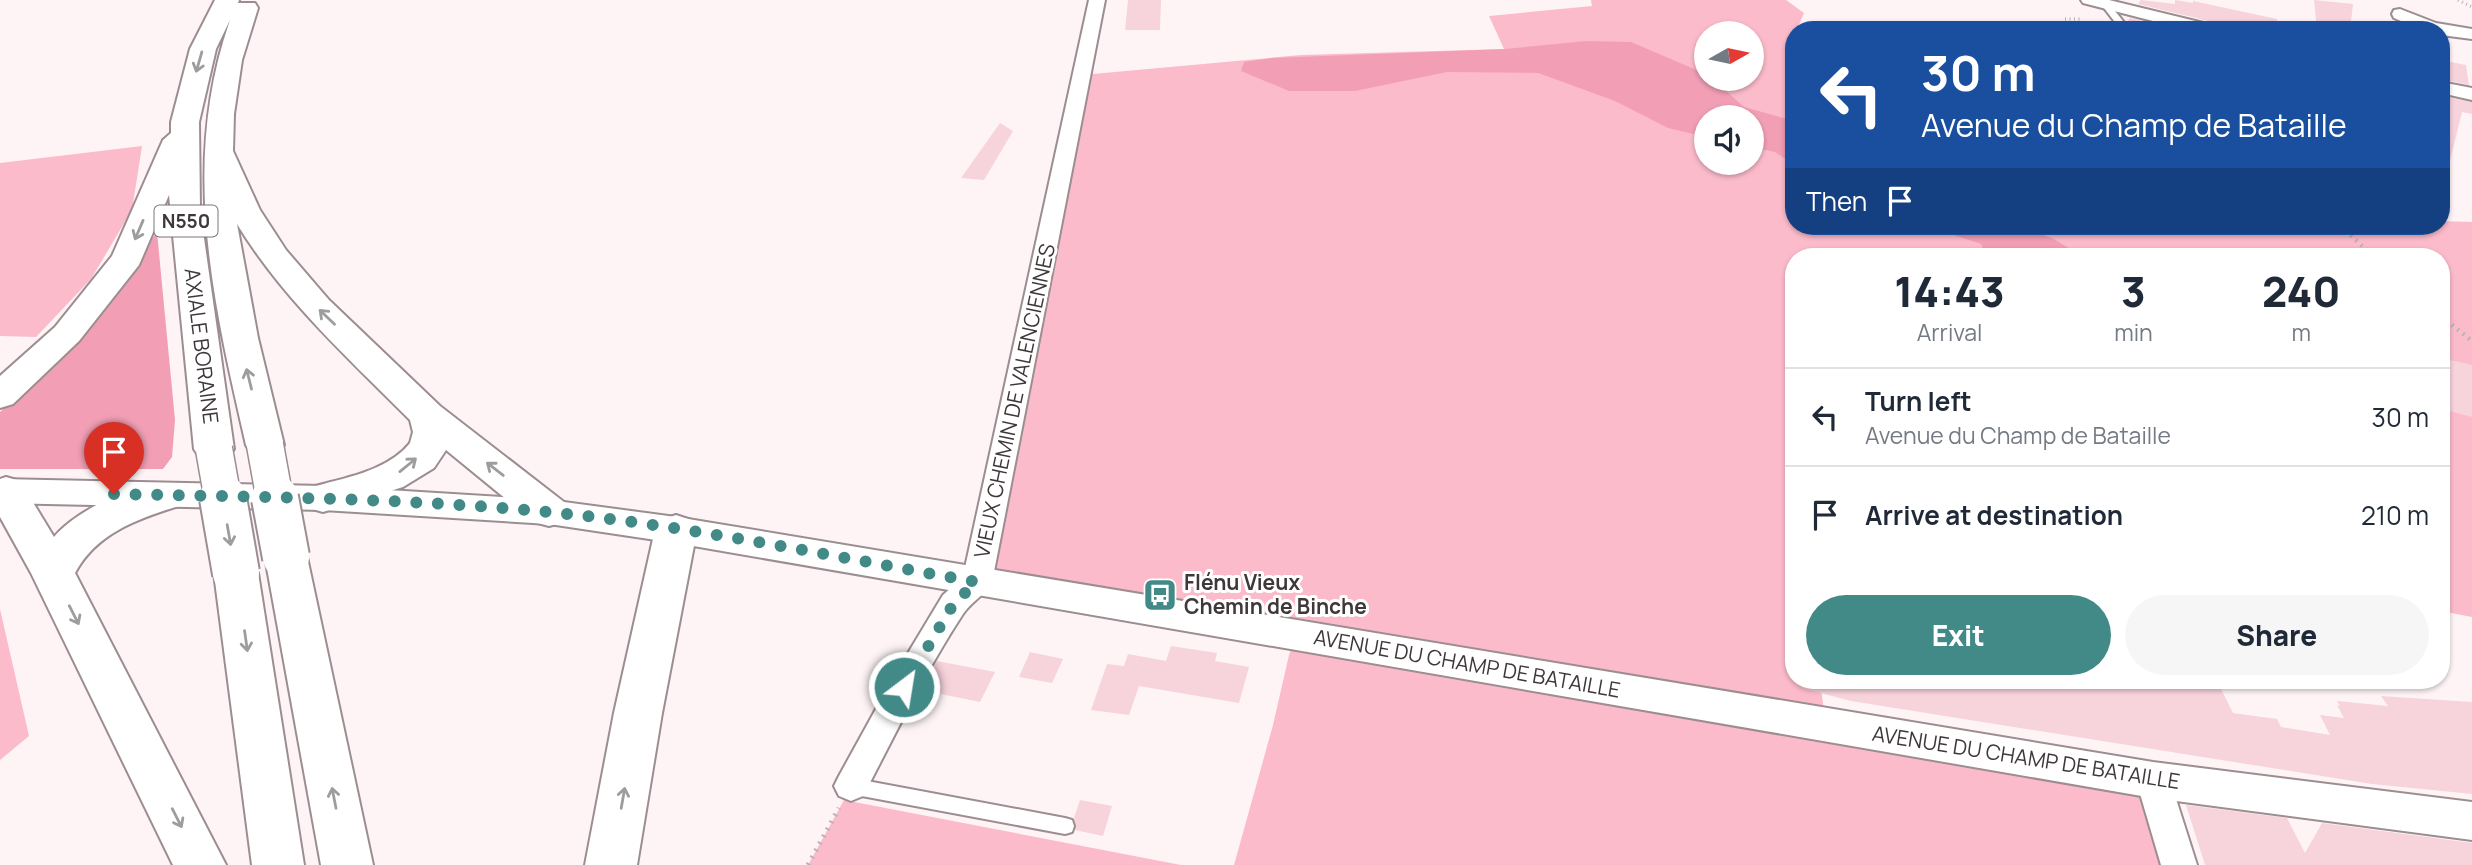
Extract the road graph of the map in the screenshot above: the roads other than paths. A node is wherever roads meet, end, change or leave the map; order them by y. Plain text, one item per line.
1 (227, 0) edge
2 (250, 0) edge
3 (1097, 0) edge
4 (2097, 2) edge
5 (2400, 14) dead end
6 (2117, 21) edge
7 (2174, 21) edge
8 (2415, 21) edge
9 (2450, 30) edge
10 (2472, 34) edge
11 (2450, 89) edge
12 (2472, 94) edge
13 (185, 122) junction
14 (217, 148) junction
15 (0, 396) edge
16 (427, 415) junction
17 (3, 491) edge
18 (168, 495) junction
19 (323, 498) junction
20 (549, 512) junction
21 (676, 530) junction
22 (53, 573) junction
23 (977, 582) junction
24 (2153, 780) junction
25 (851, 786) joint
26 (2472, 821) edge
27 (1065, 826) dead end
28 (200, 865) edge
29 (278, 865) edge
30 (347, 865) edge
31 (611, 865) edge
32 (2179, 865) edge

1 -> 13 highway, AXIALE BORAINE / N550
2 - 14 highway, AXIALE BORAINE / N550
3 - 23 street, VIEUX CHEMIN DE VALENCIENNES
4 - 6 lane
4 - 7 street
5 - 8 street
9 - 10 street
11 - 12 street
13 -> 15 highway
13 -> 29 highway, AXIALE BORAINE / N550, bridge
16 -> 14 highway
30 -> 14 highway, AXIALE BORAINE / N550, bridge
19 -> 16 highway
20 -> 16 highway
17 - 18 street, AVENUE DU CHAMP DE BATAILLE
17 - 22 highway
18 - 19 street, AVENUE DU CHAMP DE BATAILLE
18 - 22 highway
19 - 20 street, AVENUE DU CHAMP DE BATAILLE
20 - 21 street, AVENUE DU CHAMP DE BATAILLE
21 - 23 street, AVENUE DU CHAMP DE BATAILLE
31 -> 21 highway
22 -> 28 highway
23 - 24 street, AVENUE DU CHAMP DE BATAILLE
23 - 25 street, VIEUX CHEMIN DE VALENCIENNES
24 - 26 street, AVENUE DU CHAMP DE BATAILLE
24 - 32 street
25 - 27 lane

